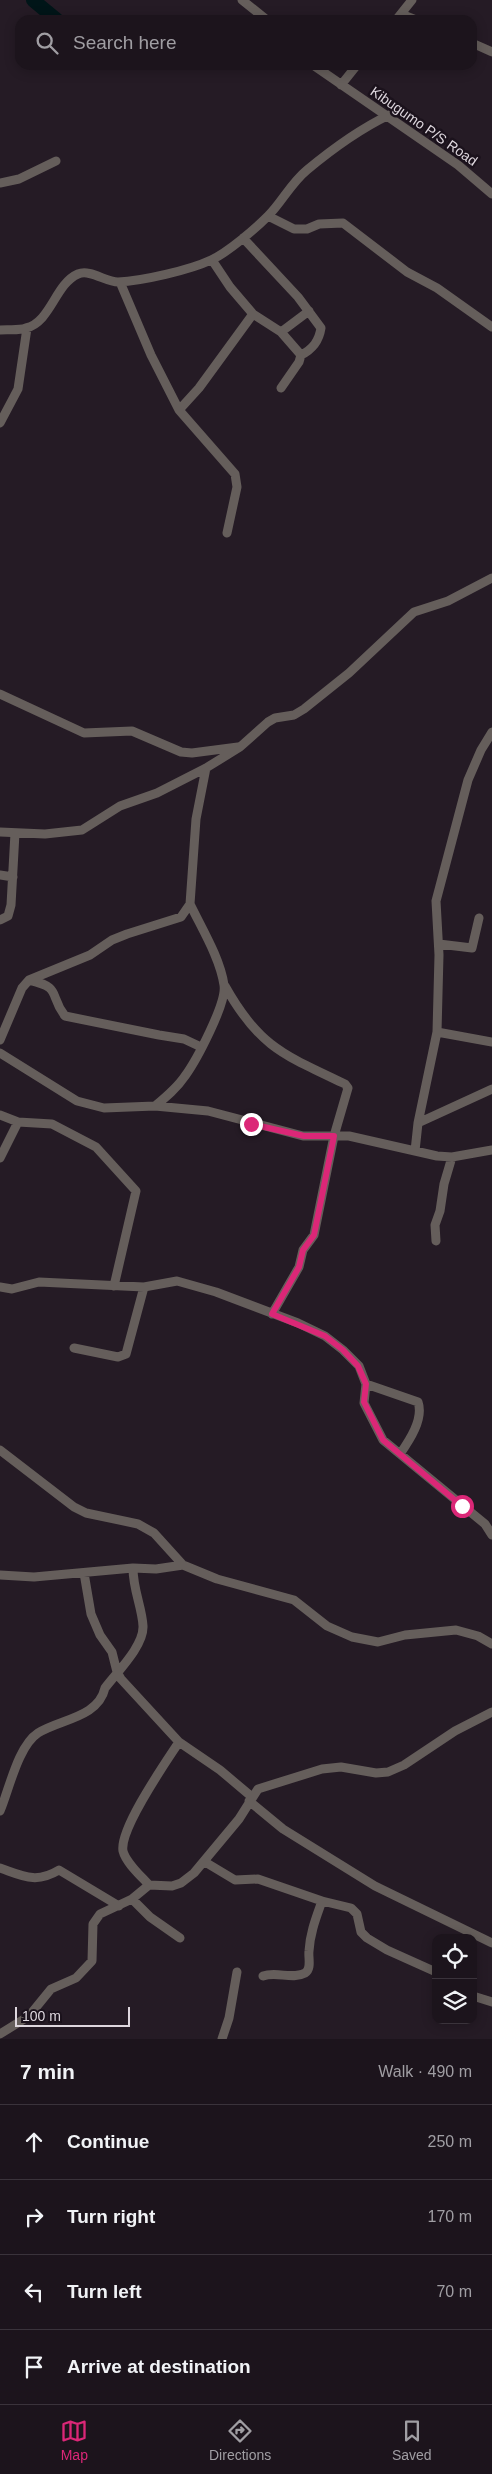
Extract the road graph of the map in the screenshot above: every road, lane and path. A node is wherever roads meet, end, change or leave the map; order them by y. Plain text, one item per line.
1 (242, 0) edge
2 (412, 0) edge
3 (261, 15) edge
4 (401, 15) edge
5 (477, 45) edge
6 (492, 52) edge
7 (320, 70) edge
8 (353, 70) edge
9 (341, 85) junction
10 (388, 115) junction
11 (56, 161) dead end
12 (0, 184) edge
13 (492, 194) edge
14 (268, 216) junction
15 (243, 238) junction
16 (212, 260) junction
17 (120, 282) junction
18 (309, 311) junction
19 (253, 314) junction
20 (491, 324) edge
21 (27, 328) junction
22 (0, 330) edge
23 (281, 332) junction
24 (301, 355) junction
25 (282, 388) dead end
26 (179, 410) junction
27 (0, 423) edge
28 (227, 533) dead end
29 (492, 578) edge
30 (0, 694) edge
31 (492, 732) edge
32 (240, 747) junction
33 (206, 768) junction
34 (0, 832) edge
35 (16, 833) junction
36 (0, 875) edge
37 (13, 877) junction
38 (190, 904) junction
39 (479, 918) dead end
40 (0, 920) edge
41 (439, 944) junction
42 (29, 980) junction
43 (225, 986) junction
44 (437, 1032) junction
45 (0, 1040) edge
46 (492, 1042) edge
47 (202, 1047) junction
48 (0, 1053) edge
49 (492, 1089) edge
50 (155, 1106) junction
51 (0, 1116) edge
52 (18, 1122) junction
53 (418, 1123) junction
54 (334, 1136) junction
55 (492, 1150) edge
56 (415, 1151) junction
57 (452, 1157) junction
58 (0, 1158) edge
59 (436, 1241) dead end
60 (114, 1286) junction
61 (0, 1287) edge
62 (144, 1287) junction
63 (272, 1314) junction
64 (74, 1348) dead end
65 (366, 1384) junction
66 (0, 1450) edge
67 (400, 1454) junction
68 (492, 1535) edge
69 (183, 1565) junction
70 (133, 1568) junction
71 (84, 1573) junction
72 (0, 1575) edge
73 (492, 1644) edge
74 (117, 1672) junction
75 (491, 1715) edge
76 (180, 1742) junction
77 (250, 1799) junction
78 (0, 1811) edge
79 (205, 1862) junction
80 (0, 1868) edge
81 (149, 1884) junction
82 (132, 1899) junction
83 (322, 1901) junction
84 (119, 1906) junction
85 (180, 1938) dead end
86 (492, 1943) edge
87 (432, 1970) edge
88 (237, 1972) dead end
89 (263, 1976) dead end
90 (477, 1997) edge
91 (492, 2002) edge
92 (0, 2034) edge
93 (222, 2039) edge

1 - 3 street
2 - 4 street
5 - 6 street
7 - 9 street, Kibugumo P/S Road
8 - 9 street
9 - 10 street, Kibugumo P/S Road
10 - 13 street, Kibugumo P/S Road
10 - 14 street
11 - 12 street
14 - 15 street
14 - 20 street
15 - 16 street
15 - 18 street
16 - 17 street
16 - 19 street
17 - 21 street
17 - 26 street
18 - 23 street
18 - 24 street
19 - 23 street
19 - 26 street
21 - 22 street
21 - 27 street
23 - 24 street
24 - 25 street
26 - 28 street
29 - 32 street
30 - 32 street
31 - 41 street
32 - 33 street
33 - 35 street
33 - 38 street
34 - 35 street
35 - 37 street
36 - 37 street
37 - 40 street
38 - 42 street
38 - 43 street
39 - 41 street
41 - 44 street
42 - 45 street
42 - 47 street
43 - 47 street
43 - 54 street
44 - 46 street
44 - 53 street
47 - 50 street
48 - 50 street
49 - 53 street
50 - 54 street
51 - 52 street
52 - 58 street
52 - 60 street
53 - 56 street
54 - 56 street
54 - 63 street
55 - 57 street
56 - 57 street
57 - 59 street
60 - 61 street
60 - 62 street
62 - 63 street
62 - 64 street
63 - 65 street
65 - 67 street
65 - 67 street
66 - 69 street
67 - 68 street
69 - 70 street
69 - 73 street
70 - 71 street
70 - 74 street
71 - 72 street
71 - 74 street
74 - 76 street
74 - 78 street
75 - 77 street
76 - 77 street
76 - 81 street
77 - 79 street
77 - 86 street
79 - 81 street
79 - 83 street
80 - 84 street
81 - 82 street
82 - 84 street
82 - 85 street
83 - 87 street
83 - 89 street
84 - 92 street
88 - 93 street
90 - 91 street

